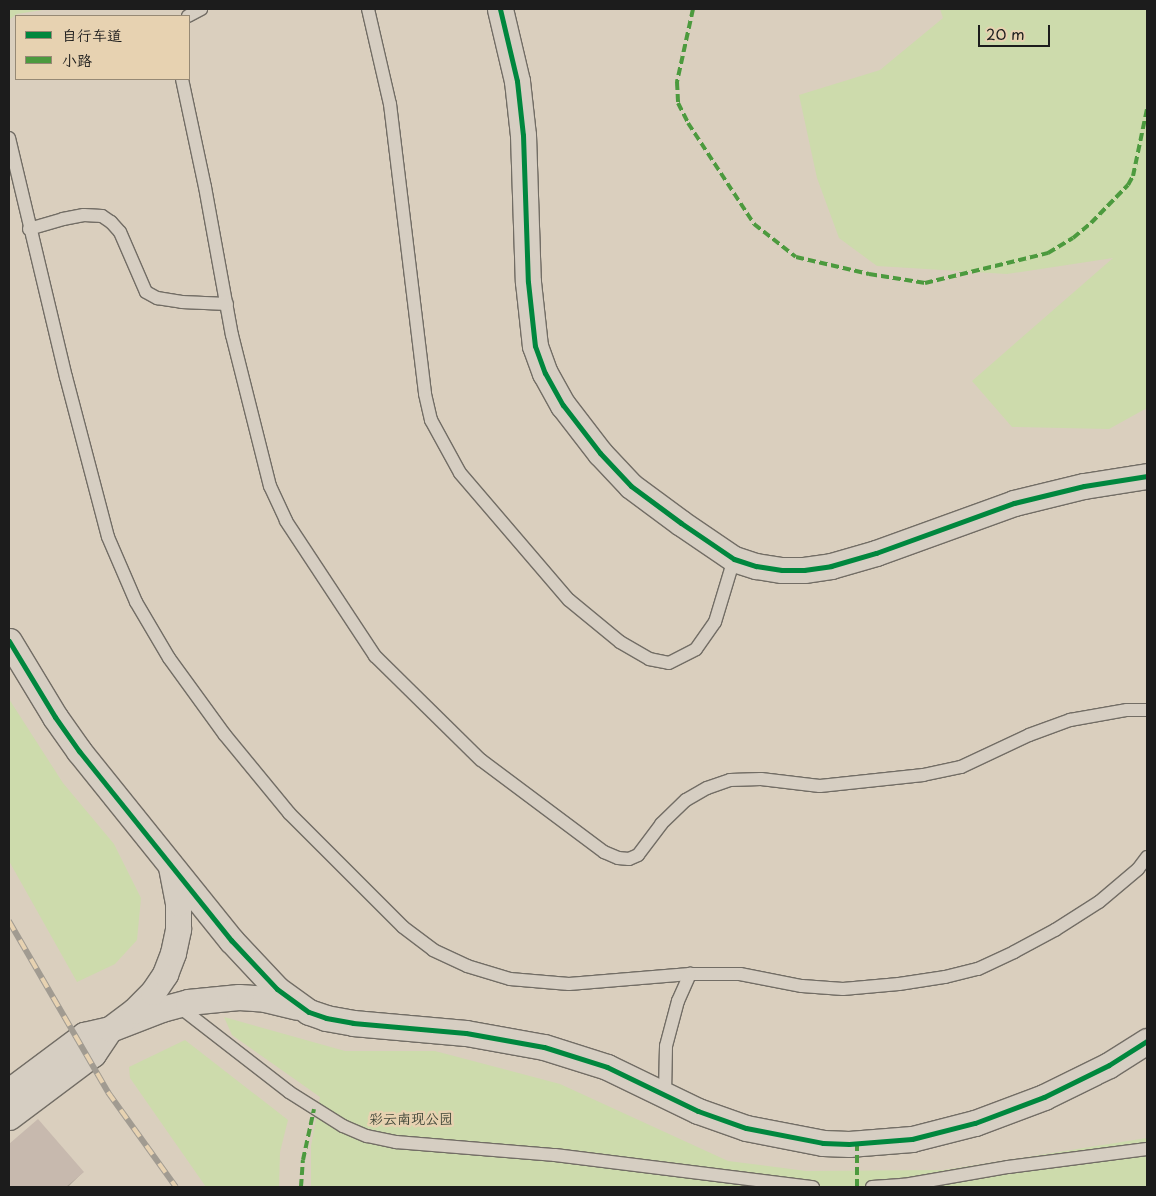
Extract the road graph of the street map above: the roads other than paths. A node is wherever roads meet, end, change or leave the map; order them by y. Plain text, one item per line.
1 (201, 9) edge
2 (368, 9) edge
3 (500, 9) edge
4 (190, 15) edge
5 (182, 80) edge
6 (9, 138) edge
7 (29, 228) junction
8 (227, 304) junction
9 (1147, 476) edge
10 (734, 559) junction
11 (9, 641) edge
12 (1147, 710) edge
13 (1147, 857) edge
14 (169, 864) junction
15 (690, 974) junction
16 (177, 1005) junction
17 (309, 1012) junction
18 (110, 1029) junction
19 (1147, 1041) edge
20 (9, 1091) edge
21 (665, 1094) junction
22 (9, 1117) edge
23 (1147, 1150) edge
24 (813, 1187) edge
25 (872, 1187) edge

1 - 4 lane
2 - 10 lane
3 - 10 street
5 - 8 lane
6 - 7 lane
7 - 8 lane
7 - 15 lane
8 - 12 lane
9 - 10 street
11 - 14 street
13 - 15 lane
14 - 17 street
14 - 18 street
15 - 21 lane
16 - 17 street
16 - 18 street
16 - 24 lane
17 - 21 street
18 - 20 street
18 - 22 street
19 - 21 street
23 - 25 lane

